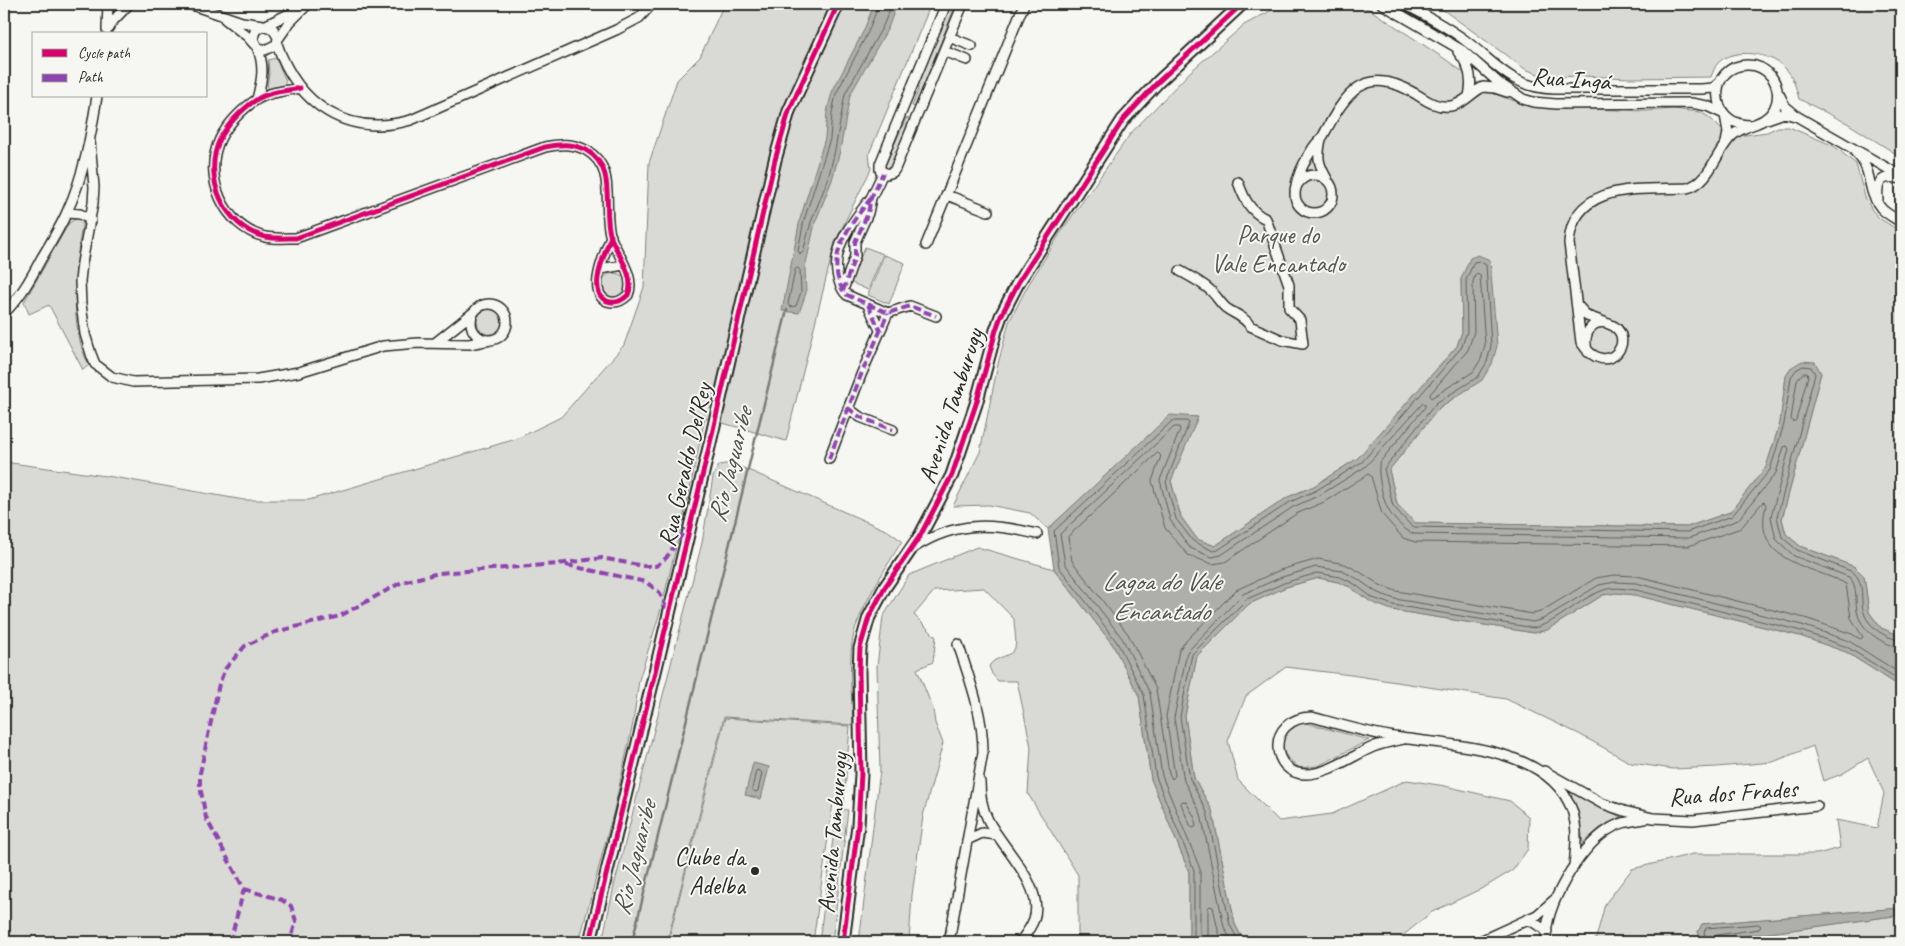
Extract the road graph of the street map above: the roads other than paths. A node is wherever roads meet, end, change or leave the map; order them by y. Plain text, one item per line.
1 (108, 4) edge
2 (118, 4) edge
3 (128, 4) edge
4 (189, 4) edge
5 (652, 4) edge
6 (838, 4) edge
7 (946, 4) edge
8 (963, 4) edge
9 (1024, 4) edge
10 (1242, 4) edge
11 (1382, 4) edge
12 (1405, 4) edge
13 (306, 5) edge
14 (218, 14) junction
15 (265, 25) junction
16 (106, 32) edge
17 (950, 37) junction
18 (1444, 41) junction
19 (278, 42) junction
20 (255, 46) junction
21 (972, 46) dead end
22 (944, 51) junction
23 (967, 60) dead end
24 (1719, 84) junction
25 (300, 88) junction
26 (1778, 91) junction
27 (1469, 96) junction
28 (96, 98) edge
29 (257, 99) junction
30 (1523, 99) junction
31 (902, 109) junction
32 (917, 115) junction
33 (1725, 115) junction
34 (1798, 117) junction
35 (1766, 120) junction
36 (1752, 125) junction
37 (1321, 139) junction
38 (90, 142) junction
39 (1726, 143) junction
40 (1847, 145) junction
41 (883, 173) junction
42 (1901, 178) edge
43 (1238, 182) dead end
44 (1331, 185) junction
45 (1295, 190) junction
46 (947, 195) junction
47 (871, 198) junction
48 (1878, 205) junction
49 (988, 211) dead end
50 (67, 213) junction
51 (91, 220) junction
52 (1901, 222) edge
53 (611, 236) junction
54 (843, 242) junction
55 (926, 245) dead end
56 (855, 247) junction
57 (624, 265) junction
58 (600, 269) junction
59 (1180, 271) dead end
60 (843, 291) junction
61 (868, 305) junction
62 (1577, 305) junction
63 (476, 310) junction
64 (4, 312) edge
65 (888, 313) junction
66 (936, 316) dead end
67 (1606, 322) junction
68 (880, 330) junction
69 (491, 340) junction
70 (435, 343) junction
71 (1588, 352) junction
72 (848, 408) junction
73 (893, 430) dead end
74 (829, 459) dead end
75 (1037, 534) dead end
76 (912, 549) junction
77 (958, 644) dead end
78 (1374, 734) junction
79 (1403, 738) junction
80 (1375, 746) junction
81 (1535, 767) junction
82 (980, 769) junction
83 (1570, 785) junction
84 (1562, 794) junction
85 (1817, 806) dead end
86 (1624, 811) junction
87 (1653, 818) junction
88 (1625, 822) junction
89 (998, 835) junction
90 (967, 840) junction
91 (1577, 842) junction
92 (1588, 847) junction
93 (1574, 866) junction
94 (1556, 898) junction
95 (1528, 919) junction
96 (1547, 931) junction
97 (590, 942) edge
98 (843, 942) edge
99 (949, 942) edge
100 (1020, 942) edge
101 (1478, 942) edge
102 (1546, 942) edge

1 - 16 street
2 - 3 street
3 - 16 street
4 - 14 street
5 - 25 street
6 - 97 main road, Rua Geraldo Del'Rey
7 - 31 street
8 - 17 street
9 - 46 street
10 - 76 main road, Avenida Tamburugy
11 - 18 street, Rua Ingá
12 - 24 street, Rua Ingá
13 - 15 street
13 - 19 street
14 - 15 street
14 - 20 street
15 - 19 street
15 - 20 street
17 - 21 street
17 - 22 street
18 - 27 street
18 - 30 street, Rua Ingá
19 - 20 street
19 - 25 street
20 - 29 street
22 - 23 street
22 - 32 street
24 - 26 street
24 - 33 street
25 - 29 street
26 - 34 street
26 - 35 street
27 - 30 street
27 - 37 street
28 - 38 street
29 - 53 street
30 - 33 street, Rua Ingá
31 - 32 street
31 - 41 street
32 - 41 street
33 - 36 street
33 - 39 street
34 - 35 street
34 - 40 street
35 - 36 street
36 - 39 street
37 - 44 street
37 - 45 street
38 - 50 street
38 - 51 street
39 - 62 street
40 - 42 street
40 - 48 street
41 - 47 street
42 - 48 street
43 - 59 street
44 - 45 street
44 - 45 street
46 - 49 street
46 - 55 street
47 - 54 street
47 - 56 street
48 - 52 street
50 - 51 street
50 - 64 street
51 - 70 street
53 - 57 street
53 - 58 street
54 - 56 street
54 - 60 street
56 - 60 street
57 - 58 street
57 - 58 street
60 - 61 street
61 - 65 street
61 - 68 street
62 - 67 street
62 - 71 street
63 - 69 street
63 - 69 street
63 - 70 street
65 - 66 street
65 - 68 street
67 - 71 street
67 - 71 street
68 - 72 street
69 - 70 street
72 - 73 street
72 - 74 street
75 - 76 street
76 - 98 main road, Avenida Tamburugy
77 - 82 street
78 - 79 street, Rua dos Frades
78 - 80 street
78 - 80 street, Rua dos Frades
79 - 80 street, Rua dos Frades
79 - 81 street, Rua dos Frades
81 - 83 street, Rua dos Frades
81 - 84 street
82 - 89 street
82 - 90 street
83 - 84 street
83 - 86 street, Rua dos Frades
84 - 91 street
85 - 87 street, Rua dos Frades
86 - 87 street, Rua dos Frades
86 - 88 street
87 - 88 street, Rua dos Frades
88 - 92 street, Rua dos Frades
89 - 90 street
89 - 100 street
90 - 99 street
91 - 92 street
91 - 93 street
92 - 93 street, Rua dos Frades
93 - 94 street
94 - 95 street
94 - 96 street
95 - 96 street
95 - 101 street
96 - 102 street

